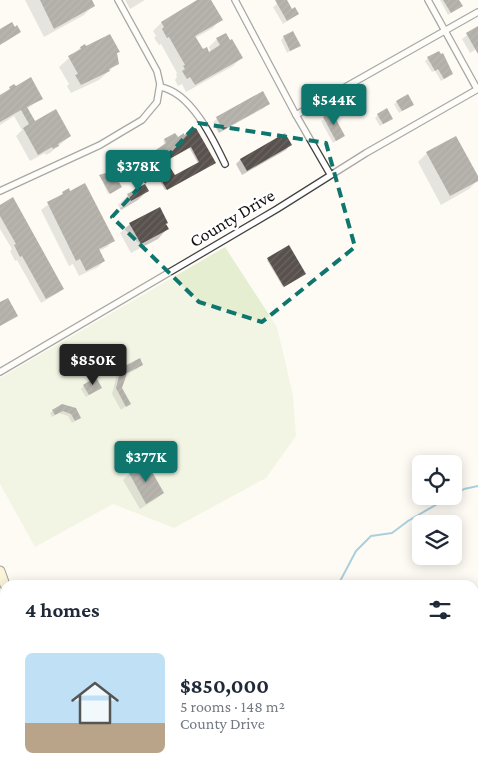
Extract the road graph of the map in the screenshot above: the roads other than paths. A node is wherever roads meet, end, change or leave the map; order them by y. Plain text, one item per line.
1 (118, 0) edge
2 (235, 0) edge
3 (428, 0) edge
4 (478, 12) edge
5 (445, 31) junction
6 (160, 87) junction
7 (478, 89) edge
8 (296, 115) junction
9 (225, 164) dead end
10 (330, 174) junction
11 (0, 191) edge
12 (0, 372) edge

1 - 6 street
2 - 8 street
3 - 5 street
4 - 5 street
5 - 7 street
5 - 8 street
6 - 9 street
6 - 11 street
7 - 10 street, County Drive
8 - 10 street
10 - 12 street, County Drive

